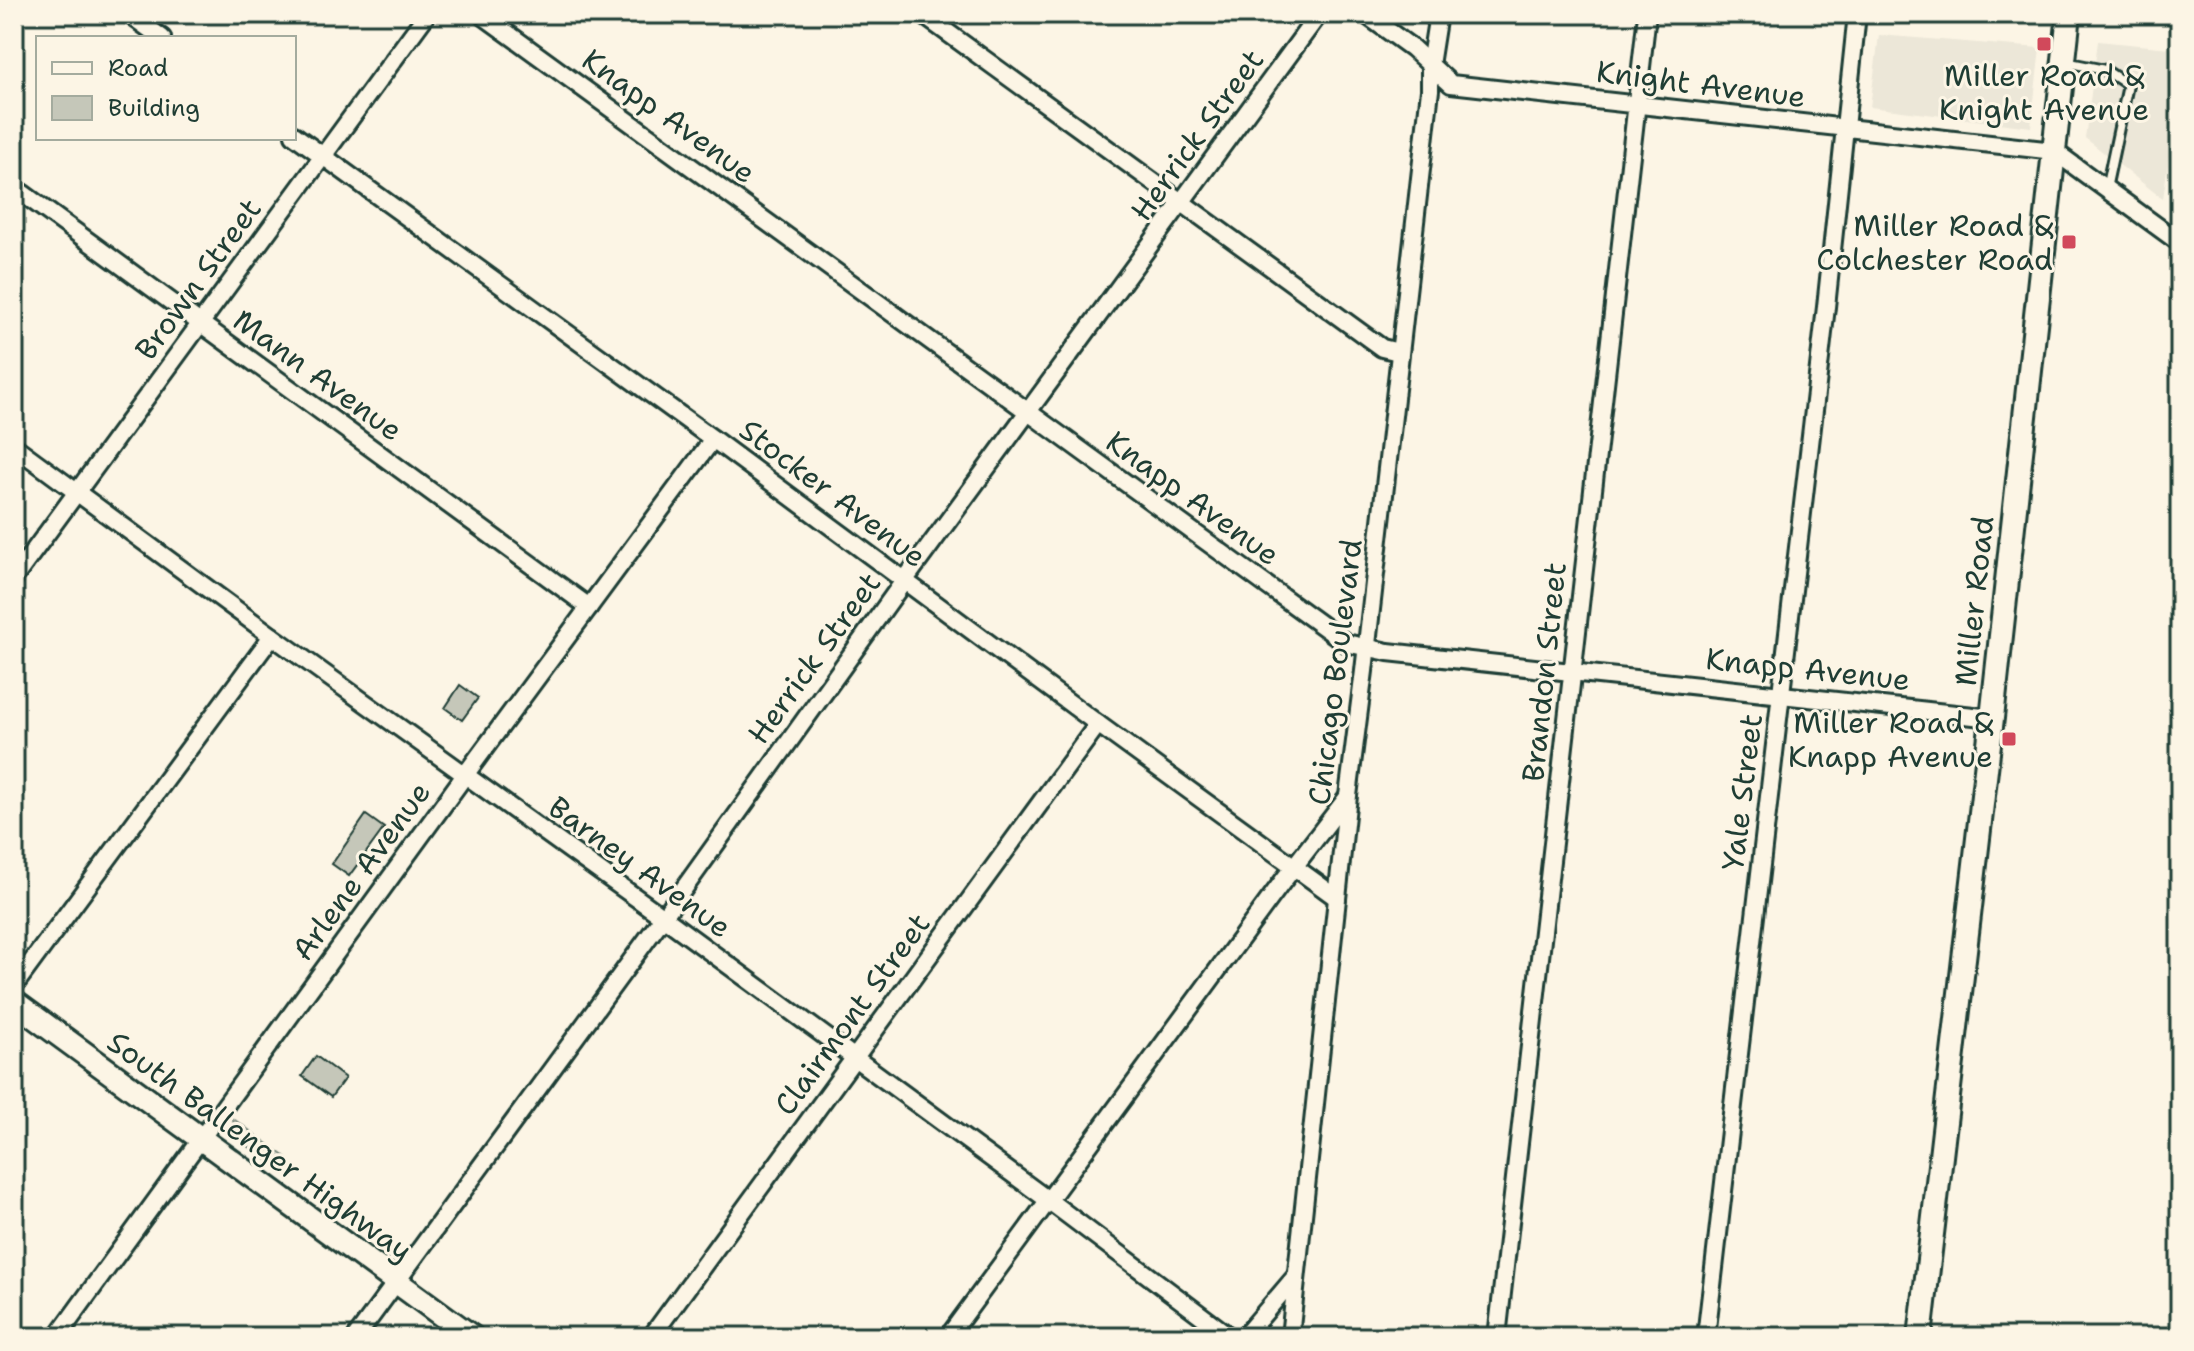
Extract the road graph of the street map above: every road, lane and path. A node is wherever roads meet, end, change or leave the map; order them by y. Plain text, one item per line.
1 (129, 14) edge
2 (427, 14) edge
3 (481, 14) edge
4 (922, 14) edge
5 (1319, 14) edge
6 (1365, 14) edge
7 (1438, 14) edge
8 (1647, 14) edge
9 (1857, 14) edge
10 (2069, 14) edge
11 (159, 36) edge
12 (2064, 62) junction
13 (1430, 65) junction
14 (1637, 104) junction
15 (1845, 129) junction
16 (296, 136) edge
17 (2054, 151) junction
18 (322, 156) junction
19 (14, 187) edge
20 (2106, 189) junction
21 (1182, 203) junction
22 (2180, 243) edge
23 (200, 324) junction
24 (1399, 352) junction
25 (1028, 413) junction
26 (713, 439) junction
27 (14, 446) edge
28 (77, 492) junction
29 (14, 578) edge
30 (904, 581) junction
31 (589, 607) junction
32 (272, 636) junction
33 (1366, 649) junction
34 (1573, 671) junction
35 (1782, 695) junction
36 (1992, 718) junction
37 (1098, 724) junction
38 (465, 775) junction
39 (1348, 796) junction
40 (1294, 867) junction
41 (1337, 898) junction
42 (663, 917) junction
43 (14, 986) edge
44 (14, 1002) edge
45 (854, 1059) junction
46 (202, 1140) junction
47 (1048, 1200) junction
48 (1295, 1277) junction
49 (396, 1283) junction
50 (57, 1337) edge
51 (356, 1337) edge
52 (472, 1337) edge
53 (651, 1337) edge
54 (948, 1337) edge
55 (1230, 1337) edge
56 (1244, 1337) edge
57 (1290, 1337) edge
58 (1497, 1337) edge
59 (1706, 1337) edge
60 (1920, 1337) edge

1 - 11 street
2 - 18 street, Brown Street
3 - 25 street, Knapp Avenue
4 - 21 street
5 - 21 street, Herrick Street
6 - 13 street, Knight Avenue
7 - 13 street, Chicago Boulevard
8 - 14 street, Brandon Street
9 - 15 street, Yale Street
10 - 12 main road, Miller Road
12 - 17 main road, Miller Road
12 - 20 lane
13 - 14 street, Knight Avenue
13 - 24 street, Chicago Boulevard
14 - 15 street, Knight Avenue
14 - 34 street, Brandon Street
15 - 17 street, Knight Avenue
15 - 35 street, Yale Street
16 - 18 street, Stocker Avenue
17 - 20 street
17 - 36 main road, Miller Road
18 - 23 street, Brown Street
18 - 26 street, Stocker Avenue
19 - 23 street, Mann Avenue
20 - 22 street
21 - 24 street
21 - 25 street, Herrick Street
23 - 28 street, Brown Street
23 - 31 street, Mann Avenue
24 - 33 street, Chicago Boulevard
25 - 30 street, Herrick Street
25 - 33 street, Knapp Avenue
26 - 30 street, Stocker Avenue
26 - 31 street, Arlene Avenue
27 - 28 street, Barney Avenue
28 - 29 street, Brown Street
28 - 32 street, Barney Avenue
30 - 37 street, Stocker Avenue
30 - 42 street, Herrick Street
31 - 38 street, Arlene Avenue
32 - 38 street, Barney Avenue
32 - 43 street
33 - 34 street, Knapp Avenue
33 - 39 street, Chicago Boulevard
34 - 35 street, Knapp Avenue
34 - 58 street, Brandon Street
35 - 36 street, Knapp Avenue
35 - 59 street, Yale Street
36 - 60 main road, Miller Road
37 - 40 street, Stocker Avenue
37 - 45 street, Clairmont Street
38 - 42 street, Barney Avenue
38 - 46 street, Arlene Avenue
39 - 40 street
39 - 41 street, Chicago Boulevard
40 - 41 street, Stocker Avenue
40 - 47 street
41 - 48 street, Chicago Boulevard
42 - 45 street, Barney Avenue
42 - 49 street, Herrick Street
44 - 46 main road, South Ballenger Highway
45 - 47 street, Barney Avenue
45 - 53 street, Clairmont Street
46 - 49 main road, South Ballenger Highway
46 - 50 street, Arlene Avenue
47 - 54 street
47 - 55 street, Barney Avenue
48 - 56 street
48 - 57 street, Chicago Boulevard
49 - 51 street, Herrick Street
49 - 52 main road, South Ballenger Highway

